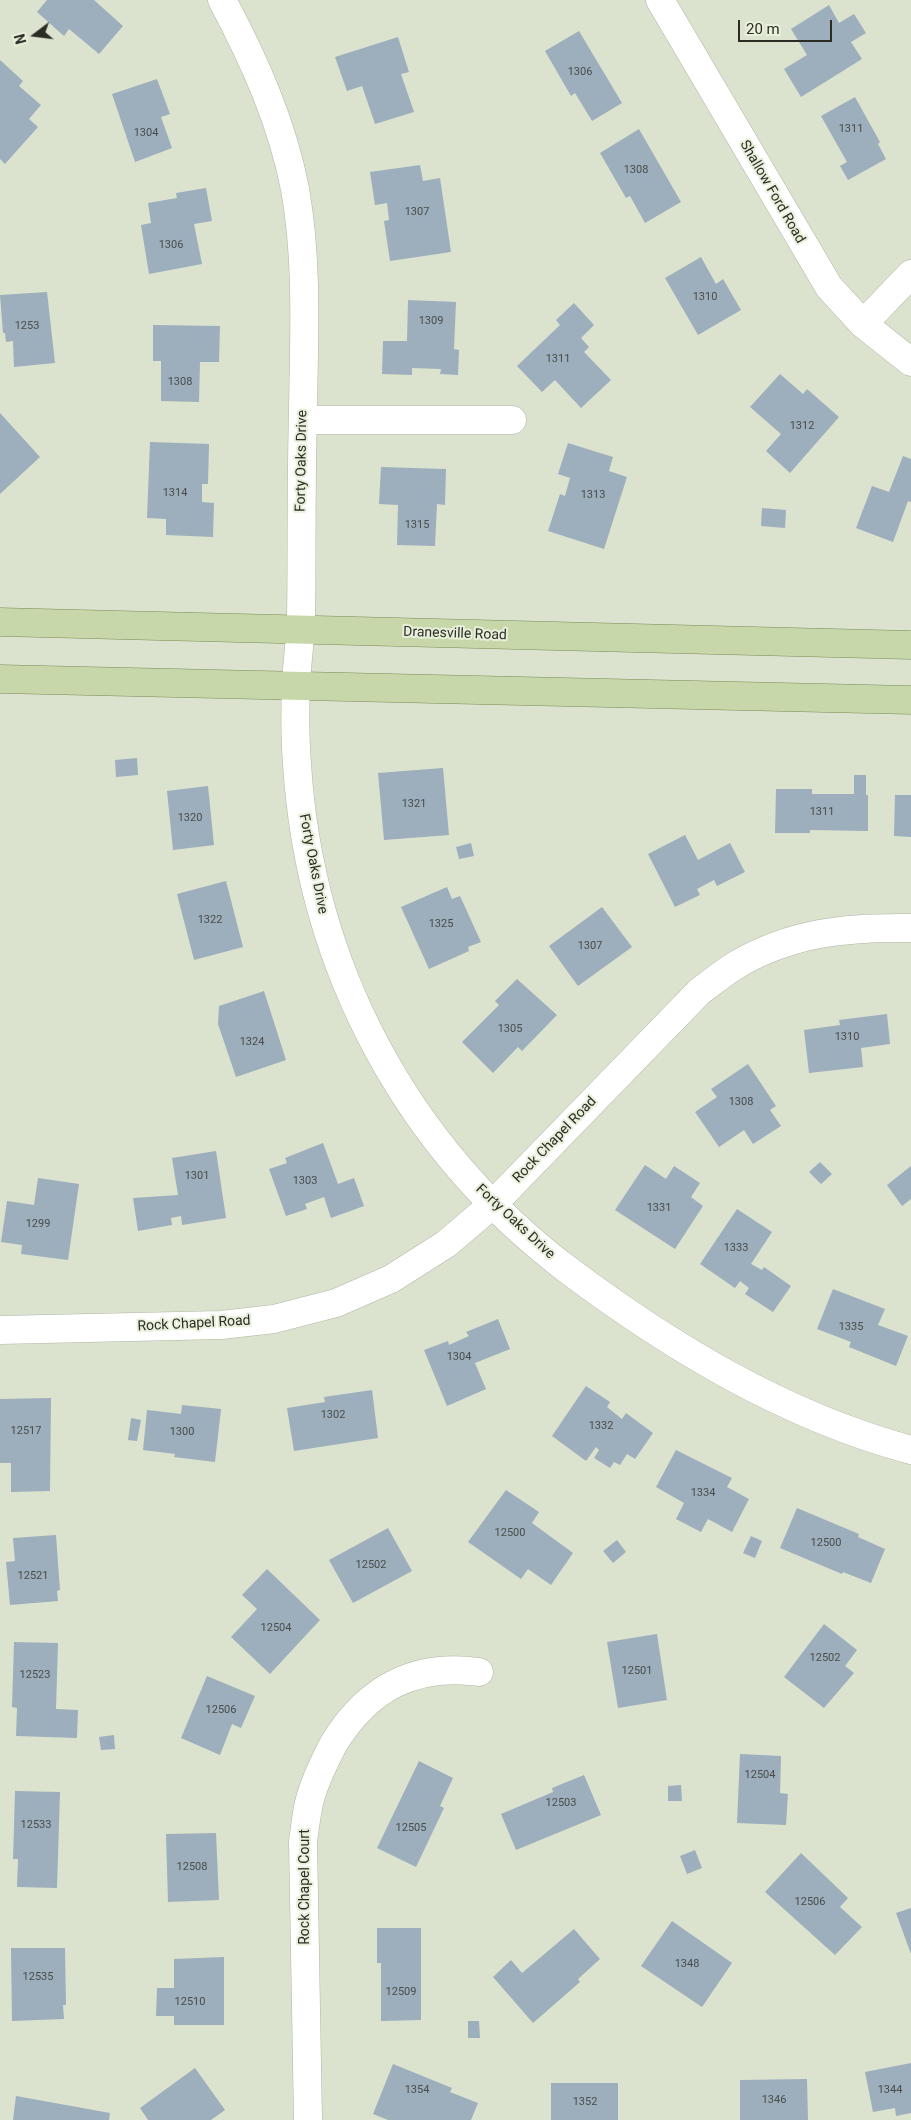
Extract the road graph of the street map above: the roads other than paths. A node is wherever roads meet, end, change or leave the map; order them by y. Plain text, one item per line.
1 (222, 0) edge
2 (660, 0) edge
3 (911, 274) edge
4 (863, 324) junction
5 (911, 362) edge
6 (303, 420) junction
7 (512, 420) dead end
8 (0, 622) edge
9 (301, 628) junction
10 (911, 645) edge
11 (0, 679) edge
12 (296, 685) junction
13 (911, 700) edge
14 (911, 928) edge
15 (492, 1204) junction
16 (0, 1330) edge
17 (911, 1450) edge
18 (478, 1672) dead end
19 (308, 2120) edge

1 - 6 street, Forty Oaks Drive
2 - 4 street, Shallow Ford Road
3 - 4 street
4 - 5 street, Shallow Ford Road
6 - 7 street
6 - 9 street, Forty Oaks Drive
8 - 9 main road, Dranesville Road
9 - 10 main road, Dranesville Road
9 - 12 street, Forty Oaks Drive
11 - 12 main road
12 - 13 main road
12 - 15 street, Forty Oaks Drive
14 - 15 street, Rock Chapel Road
15 - 16 street, Rock Chapel Road
15 - 17 street, Forty Oaks Drive
18 - 19 street, Rock Chapel Court

